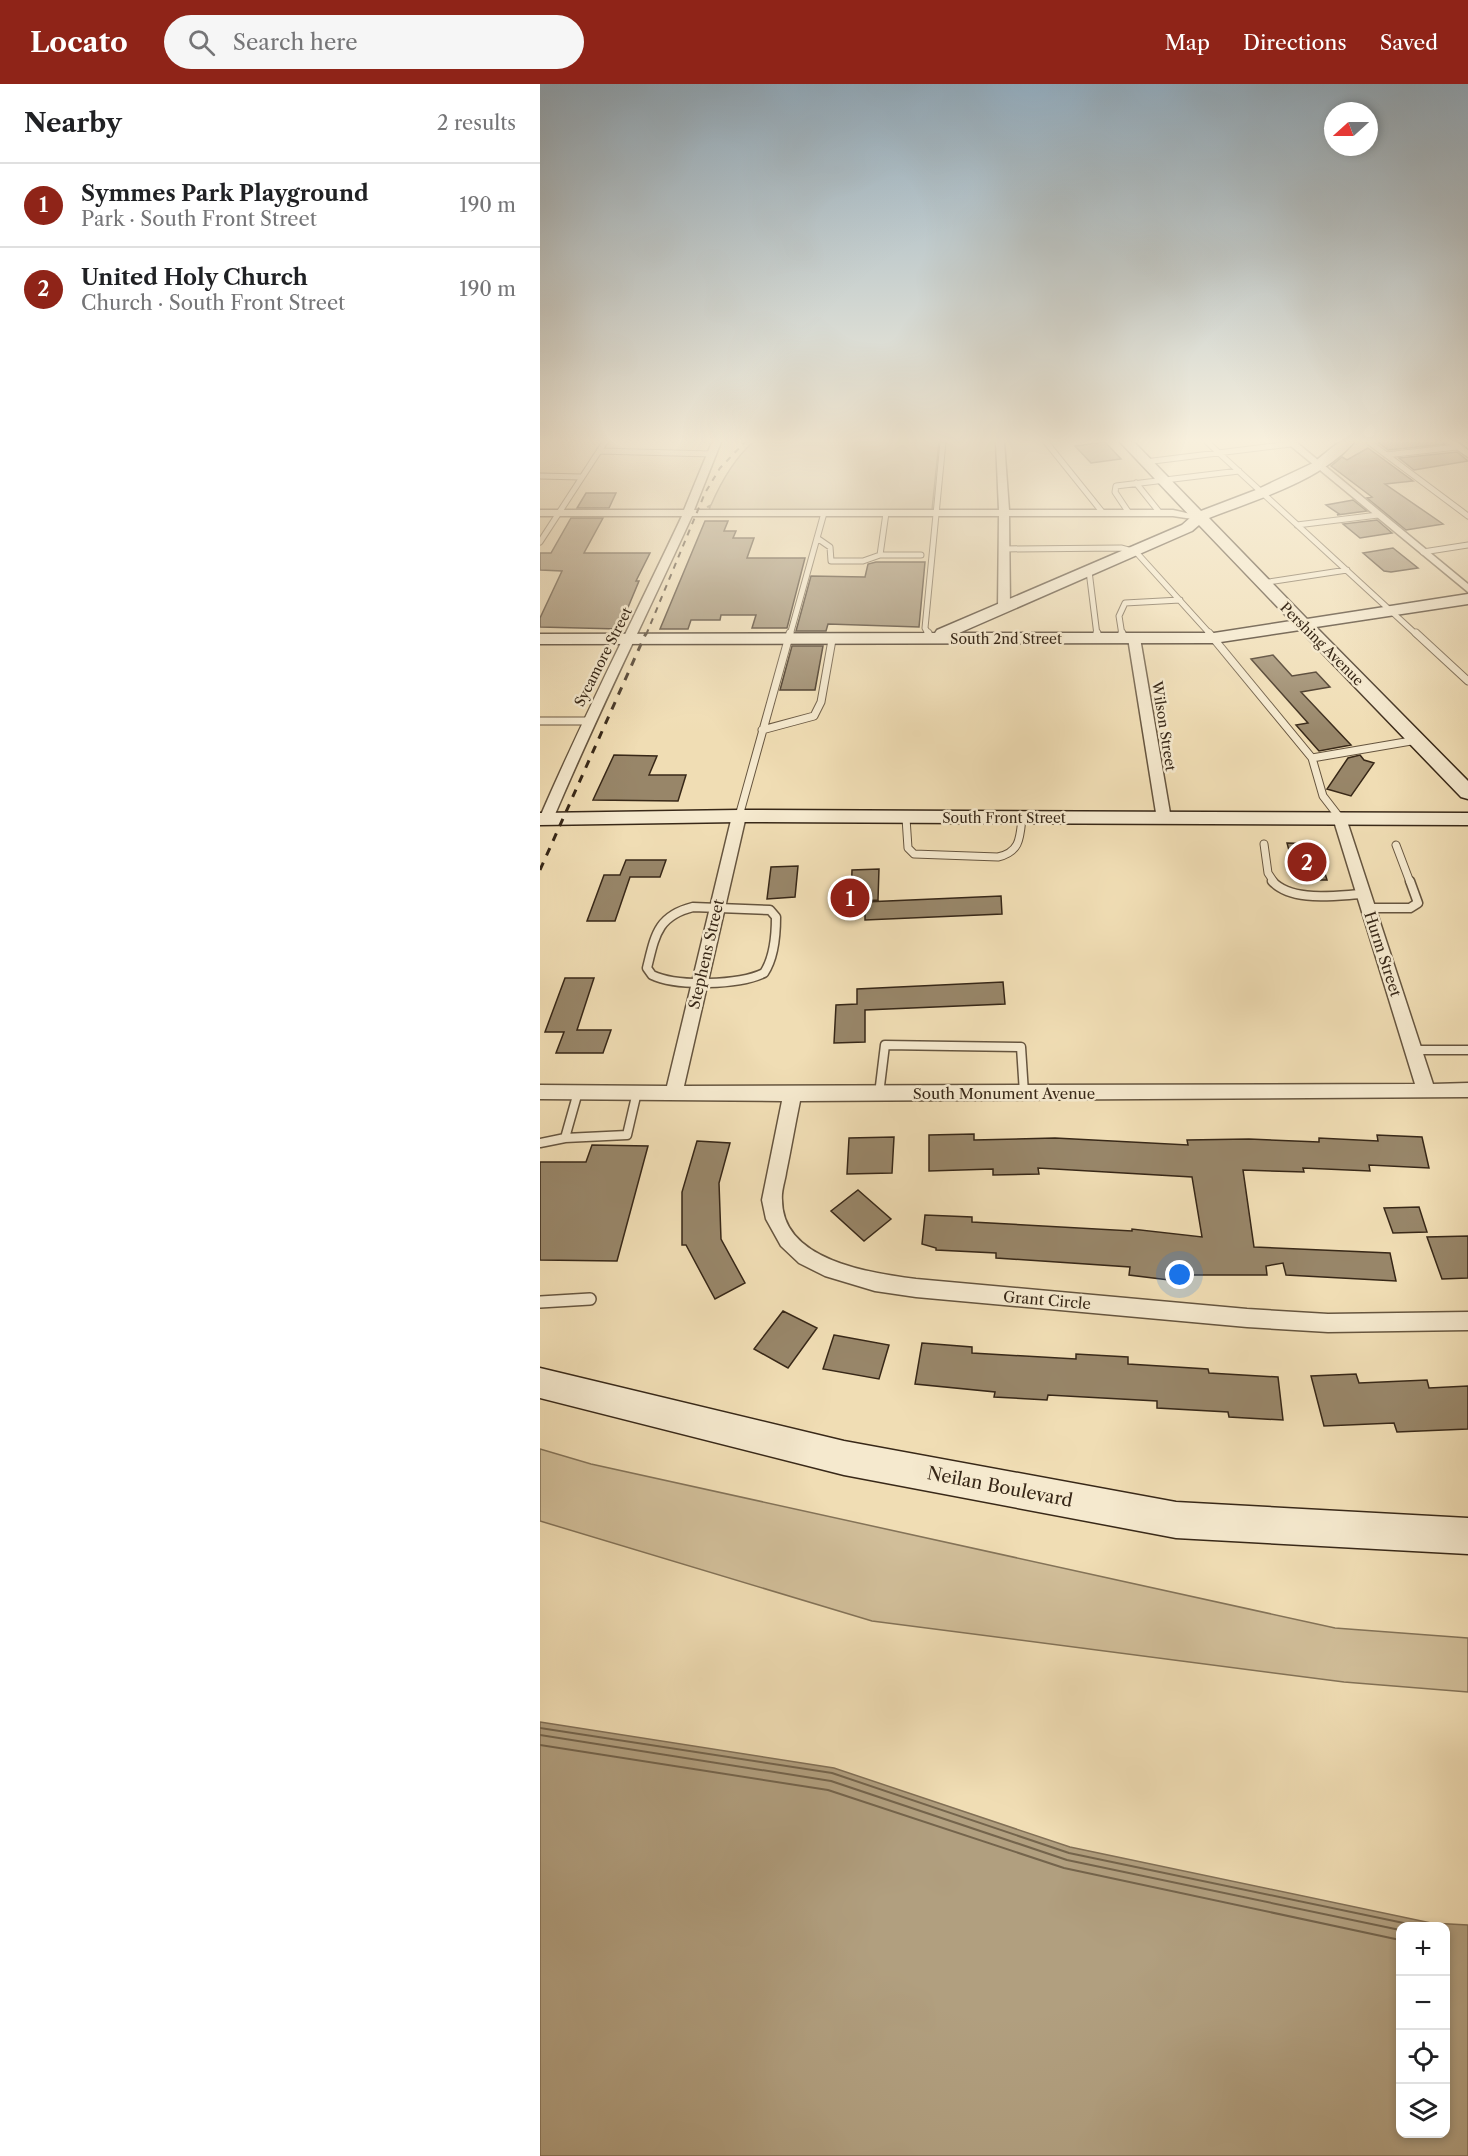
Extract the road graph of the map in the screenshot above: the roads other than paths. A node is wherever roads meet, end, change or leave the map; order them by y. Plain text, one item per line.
1 (817, 538) edge
2 (676, 539) edge
3 (818, 539) edge
4 (882, 539) edge
5 (934, 539) edge
6 (1003, 539) edge
7 (1164, 539) edge
8 (1220, 539) edge
9 (1313, 539) edge
10 (1407, 539) edge
11 (1468, 545) edge
12 (1003, 549) junction
13 (1136, 552) junction
14 (1423, 552) junction
15 (880, 555) junction
16 (921, 555) dead end
17 (1347, 570) junction
18 (1089, 571) junction
19 (1262, 583) junction
20 (1468, 589) edge
21 (1468, 598) edge
22 (1180, 600) junction
23 (1004, 608) junction
24 (1391, 611) junction
25 (1302, 625) junction
26 (1214, 638) junction
27 (540, 639) edge
28 (630, 639) junction
29 (931, 639) junction
30 (1098, 639) junction
31 (1129, 639) junction
32 (787, 640) junction
33 (832, 640) junction
34 (1468, 681) edge
35 (540, 721) edge
36 (588, 721) junction
37 (762, 730) junction
38 (1418, 740) junction
39 (1312, 758) junction
40 (1468, 793) edge
41 (739, 816) junction
42 (906, 818) junction
43 (1022, 818) junction
44 (1340, 818) junction
45 (543, 819) edge
46 (1164, 819) junction
47 (1468, 819) edge
48 (1264, 844) dead end
49 (1396, 845) dead end
50 (1366, 901) junction
51 (717, 907) junction
52 (700, 981) junction
53 (1413, 1050) junction
54 (1468, 1050) edge
55 (1426, 1090) junction
56 (1468, 1090) edge
57 (540, 1092) edge
58 (578, 1092) junction
59 (637, 1092) junction
60 (674, 1092) junction
61 (1024, 1093) junction
62 (792, 1094) junction
63 (879, 1094) junction
64 (565, 1138) junction
65 (540, 1143) edge
66 (590, 1299) dead end
67 (540, 1302) edge
68 (1468, 1321) edge
69 (540, 1383) edge
70 (1468, 1536) edge

1 - 32 lane
2 - 28 street, Sycamore Street
3 - 15 lane
4 - 15 lane
5 - 29 lane
6 - 12 street
7 - 13 street
8 - 19 street, Pershing Avenue
9 - 17 lane
10 - 14 street
11 - 14 lane
12 - 13 lane
12 - 23 street
13 - 18 street
13 - 22 lane
14 - 20 street
15 - 16 lane
17 - 19 lane
17 - 24 lane
18 - 23 street
18 - 30 lane
19 - 25 street, Pershing Avenue
21 - 24 street, South 2nd Street
22 - 26 lane
22 - 31 lane
23 - 29 street
24 - 25 street, South 2nd Street
24 - 34 lane
25 - 26 street, South 2nd Street
25 - 38 street, Pershing Avenue
26 - 31 street, South 2nd Street
26 - 39 lane
27 - 28 street, South 2nd Street
28 - 32 street, South 2nd Street
28 - 36 street, Sycamore Street
29 - 30 street, South 2nd Street
29 - 33 street, South 2nd Street
30 - 31 street, South 2nd Street
31 - 46 street, Wilson Street
32 - 33 street, South 2nd Street
32 - 37 lane
33 - 37 lane
35 - 36 lane
36 - 45 street, Sycamore Street
37 - 41 lane
38 - 39 lane
38 - 40 street, Pershing Avenue
39 - 44 lane
41 - 42 street, South Front Street
41 - 45 street, South Front Street
41 - 51 street, Stephens Street
42 - 43 street, South Front Street
42 - 43 lane
43 - 46 street, South Front Street
44 - 46 street, South Front Street
44 - 47 street, South Front Street
44 - 50 street, Hurm Street
48 - 50 lane
49 - 50 lane
50 - 53 street, Hurm Street
51 - 52 street, Stephens Street
51 - 52 lane
51 - 52 lane
52 - 60 street, Stephens Street
53 - 54 lane
53 - 55 street, Hurm Street
55 - 56 street, South Monument Avenue
55 - 61 street, South Monument Avenue
57 - 58 street, South Monument Avenue
58 - 59 street, South Monument Avenue
58 - 64 lane
59 - 60 street, South Monument Avenue
59 - 64 lane
60 - 62 street, South Monument Avenue
61 - 63 street, South Monument Avenue
61 - 63 lane
62 - 63 street, South Monument Avenue
62 - 68 street, Grant Circle
64 - 65 lane
66 - 67 lane
69 - 70 street, Neilan Boulevard

